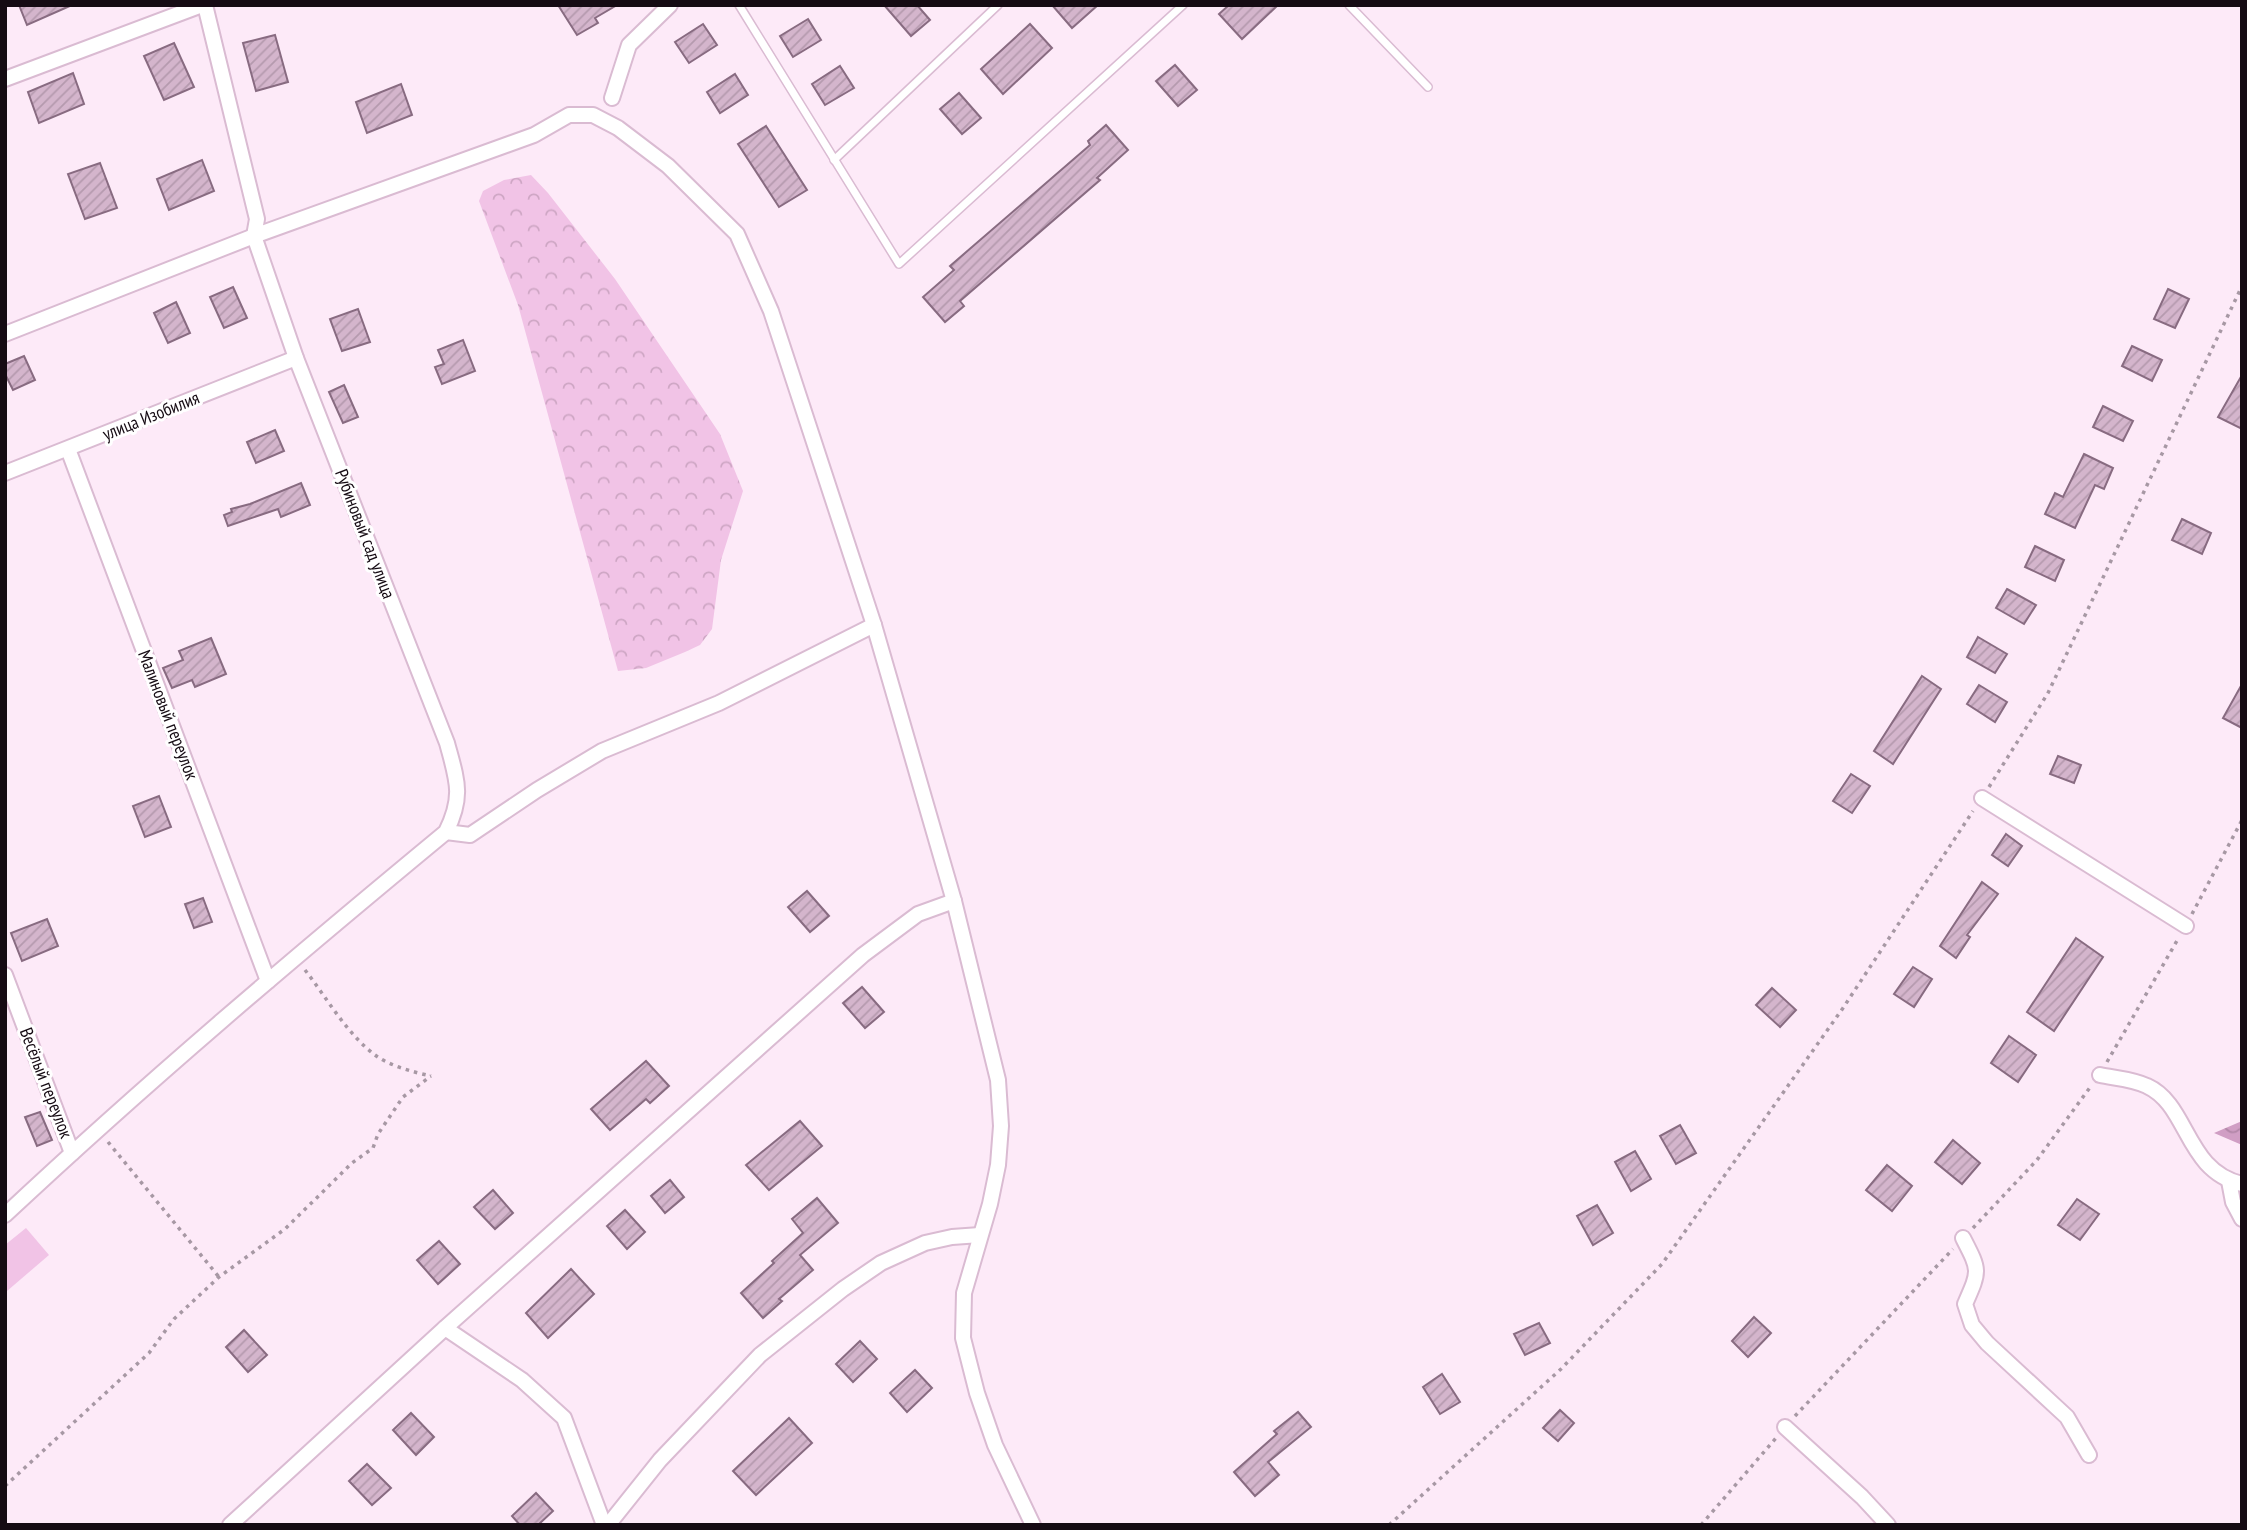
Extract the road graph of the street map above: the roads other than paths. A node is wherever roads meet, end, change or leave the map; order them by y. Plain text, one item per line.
1 (203, 5) edge
2 (670, 5) edge
3 (739, 5) edge
4 (998, 5) edge
5 (1183, 5) edge
6 (1349, 5) edge
7 (5, 79) edge
8 (1427, 87) dead end
9 (612, 99) dead end
10 (834, 160) junction
11 (254, 236) junction
12 (5, 334) edge
13 (296, 358) junction
14 (68, 449) junction
15 (5, 473) edge
16 (874, 625) junction
17 (1982, 798) road end
18 (446, 832) junction
19 (954, 901) junction
20 (2186, 926) road end
21 (5, 975) edge
22 (268, 981) junction
23 (2099, 1074) road end
24 (72, 1153) junction
25 (2235, 1183) edge
26 (5, 1215) edge
27 (2242, 1219) edge
28 (980, 1234) junction
29 (1963, 1238) road end
30 (445, 1328) junction
31 (1785, 1427) road end
32 (2089, 1455) dead end
33 (230, 1525) edge
34 (606, 1525) edge
35 (1032, 1525) edge
36 (1888, 1525) edge

1 - 7 street
1 - 11 street, Рубиновый сад улица
2 - 9 street
3 - 10 lane
4 - 10 lane
5 - 10 lane
6 - 8 lane
11 - 12 street
11 - 13 street, Рубиновый сад улица
11 - 16 street
13 - 14 street, улица Изобилия
13 - 18 street, Рубиновый сад улица
14 - 15 street, улица Изобилия
14 - 22 street, Малиновый переулок
16 - 18 street
16 - 19 street
17 - 20 street
18 - 22 street
19 - 28 street
19 - 30 street
21 - 24 street, Весёлый переулок
22 - 24 street
23 - 25 street
24 - 26 street
25 - 27 street
28 - 34 street
28 - 35 street
29 - 32 street
30 - 33 street
30 - 34 street
31 - 36 street

